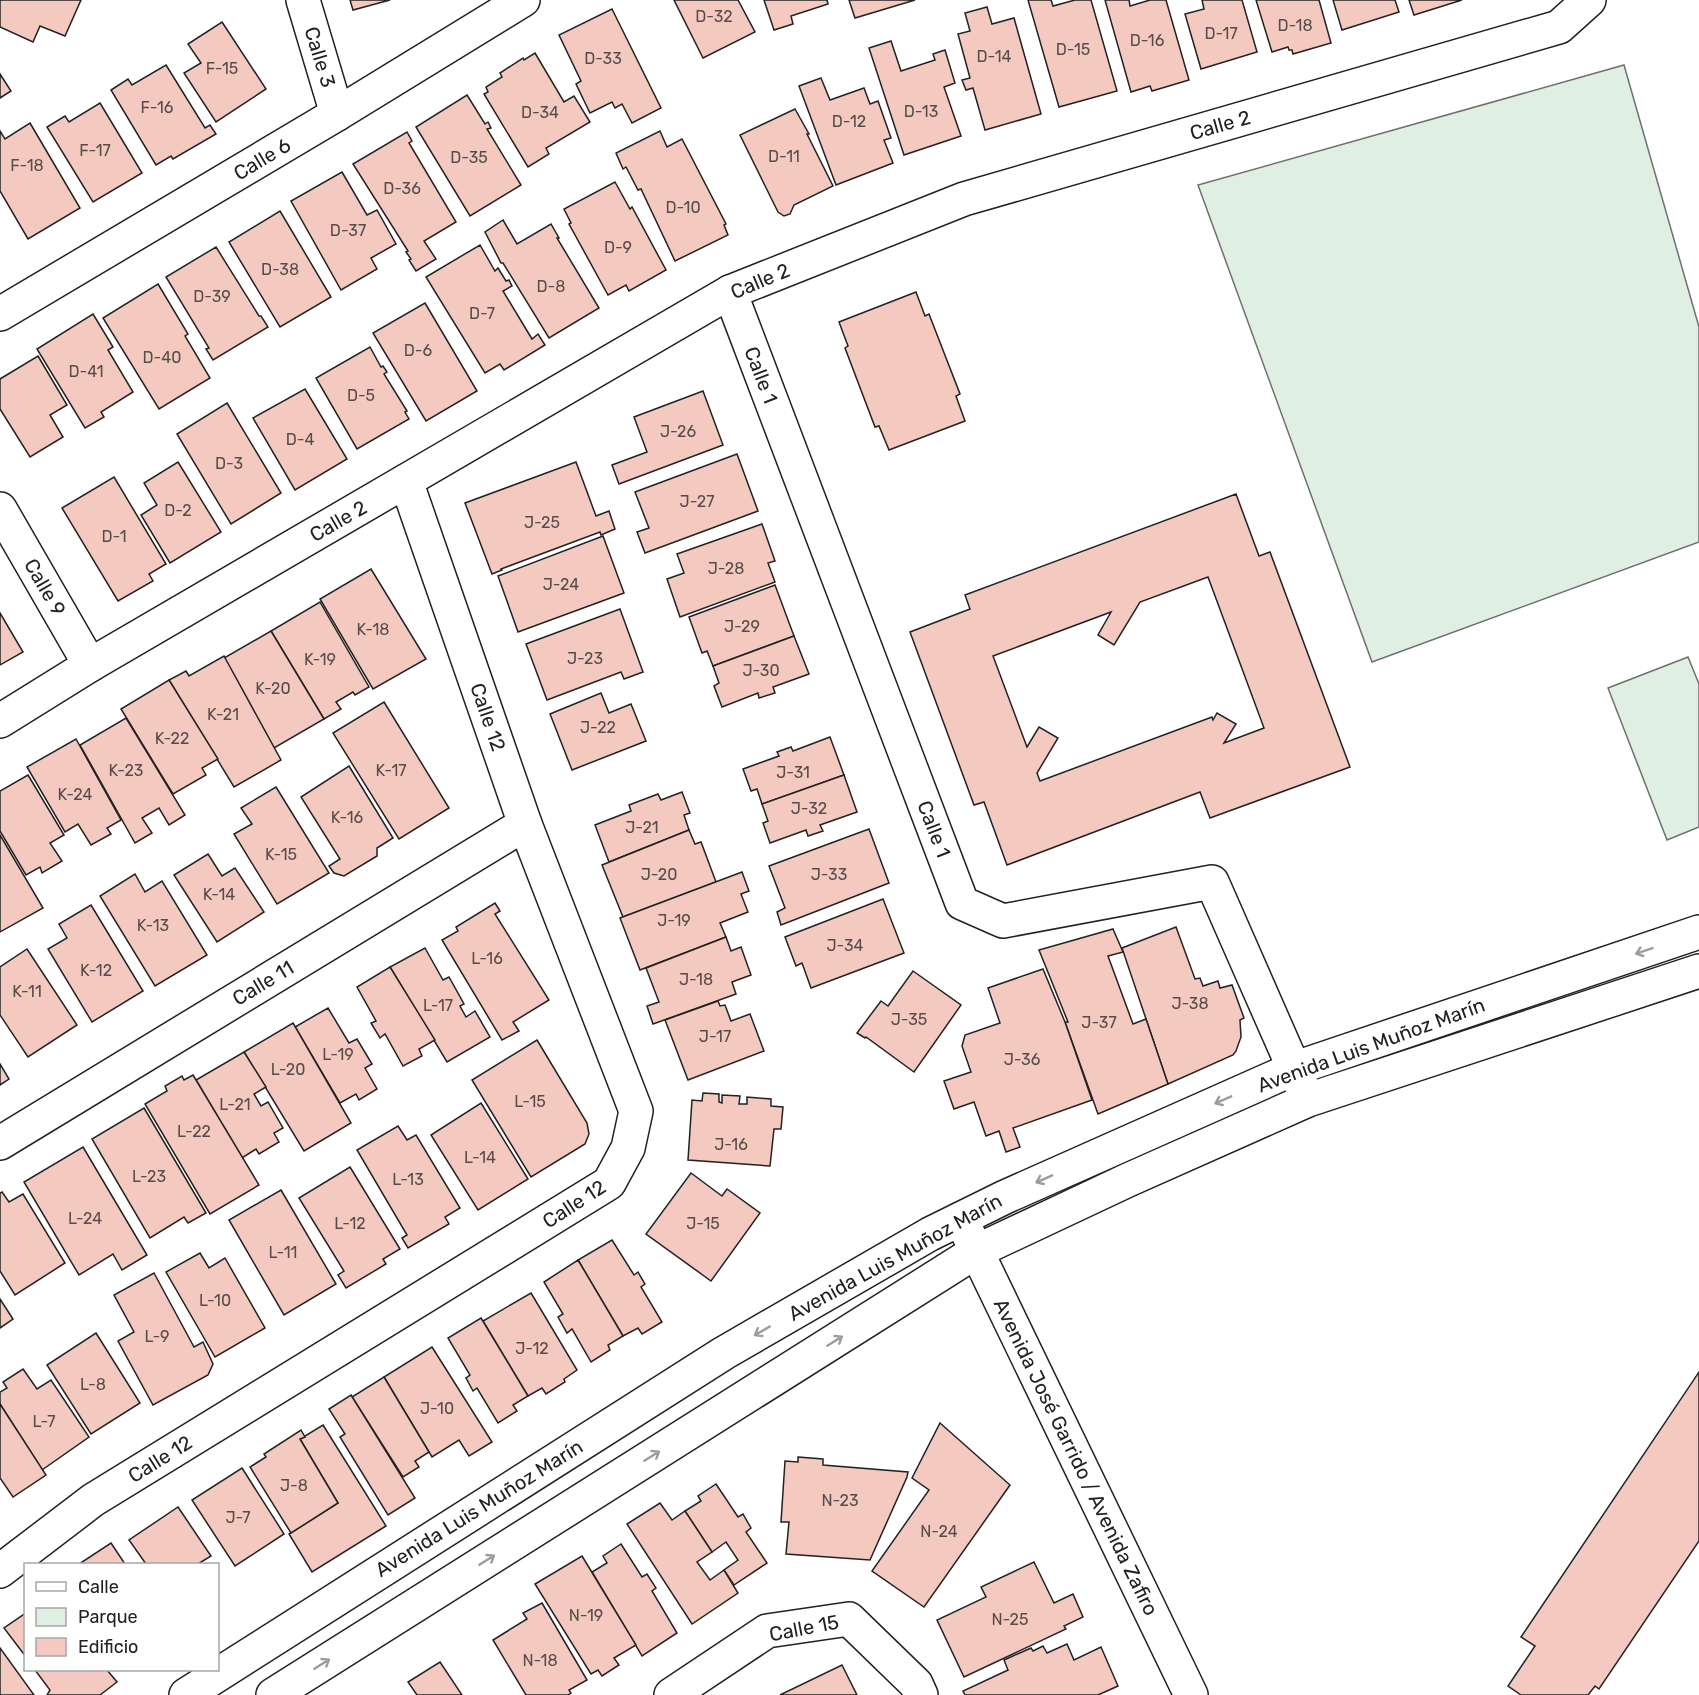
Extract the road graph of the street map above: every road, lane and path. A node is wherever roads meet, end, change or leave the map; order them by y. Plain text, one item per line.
1 (303, 0) edge
2 (523, 0) edge
3 (1589, 0) edge
4 (338, 114) junction
5 (730, 292) junction
6 (0, 314) edge
7 (406, 481) junction
8 (0, 509) edge
9 (90, 665) junction
10 (0, 721) edge
11 (525, 824) junction
12 (1699, 932) edge
13 (1699, 971) edge
14 (1293, 1069) junction
15 (1308, 1100) junction
16 (0, 1143) edge
17 (961, 1219) junction
18 (977, 1251) junction
19 (0, 1570) edge
20 (186, 1695) edge
21 (273, 1695) edge
22 (671, 1695) edge
23 (921, 1695) edge
24 (1191, 1695) edge

1 - 4 street, Calle 3
2 - 4 street, Calle 6
3 - 5 street, Calle 2
4 - 6 street, Calle 6
5 - 7 street, Calle 2
5 - 14 street, Calle 1
7 - 9 street, Calle 2
7 - 11 street, Calle 12
8 - 9 street, Calle 9
9 - 10 street, Calle 2
11 - 16 street, Calle 11
11 - 19 street, Calle 12
12 -> 14 street, Avenida Luis Muñoz Marín
13 - 15 street, Avenida Luis Muñoz Marín
14 - 15 street, Calle 1
14 -> 17 street, Avenida Luis Muñoz Marín
15 - 18 street, Avenida Luis Muñoz Marín
17 - 18 street, Avenida José Garrido / Avenida Zafiro
17 -> 20 street, Avenida Luis Muñoz Marín
21 -> 18 street, Avenida Luis Muñoz Marín
18 - 24 street, Avenida José Garrido / Avenida Zafiro
22 - 23 street, Calle 15

